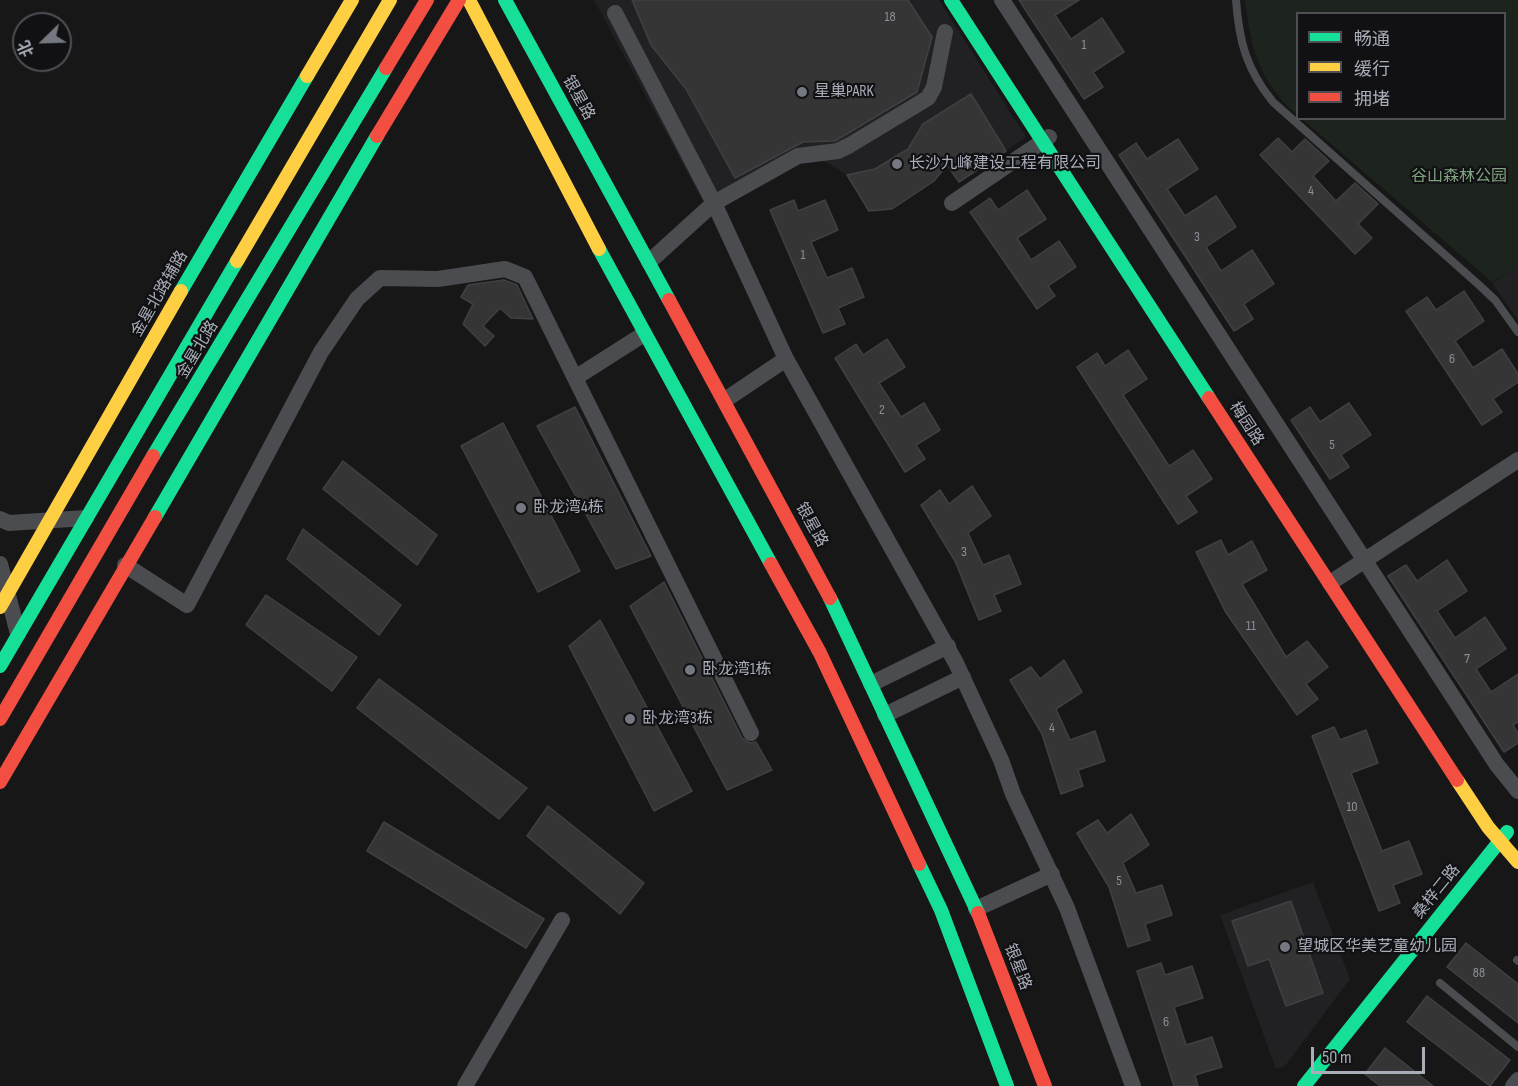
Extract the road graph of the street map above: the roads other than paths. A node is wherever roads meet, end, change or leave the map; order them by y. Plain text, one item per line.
1 (352, 0) edge
2 (390, 0) edge
3 (427, 0) edge
4 (459, 0) edge
5 (469, 0) edge
6 (505, 0) edge
7 (951, 0) edge
8 (959, 0) edge
9 (1002, 0) edge
10 (1236, 0) edge
11 (615, 13) dead end
12 (945, 32) dead end
13 (1046, 139) junction
14 (714, 203) junction
15 (952, 203) dead end
16 (649, 262) junction
17 (1518, 332) edge
18 (644, 334) junction
19 (786, 359) junction
20 (575, 378) junction
21 (725, 400) junction
22 (1518, 460) edge
23 (86, 518) junction
24 (0, 519) edge
25 (48, 520) junction
26 (1365, 560) junction
27 (0, 564) edge
28 (125, 565) junction
29 (1333, 581) junction
30 (4, 600) edge
31 (18, 634) junction
32 (948, 646) junction
33 (0, 666) edge
34 (963, 677) junction
35 (871, 684) junction
36 (885, 715) junction
37 (0, 719) edge
38 (752, 734) dead end
39 (0, 782) edge
40 (1518, 791) edge
41 (1509, 842) edge
42 (1518, 862) edge
43 (1052, 874) junction
44 (976, 909) junction
45 (562, 920) dead end
46 (1440, 983) dead end
47 (1518, 1047) edge
48 (1352, 1049) dead end
49 (1518, 1080) edge
50 (465, 1086) edge
51 (1007, 1086) edge
52 (1046, 1086) edge
53 (1133, 1086) edge
54 (1304, 1086) edge
55 (1513, 1086) edge

1 - 25 main road, 金星北路辅路
2 - 23 main road, 金星北路
3 - 37 main road, 金星北路
4 - 28 main road
5 - 18 main road
6 - 16 main road, 银星路
7 - 13 main road, 梅园路
8 - 13 main road, 梅园路
9 - 26 street
10 - 17 lane
11 - 14 street
12 - 14 street
13 - 15 street
13 - 29 main road, 梅园路
14 - 16 street
14 - 19 street
16 - 21 main road, 银星路
18 - 20 street
18 - 51 main road
19 - 21 street
19 - 32 street
20 - 28 street
20 - 38 street
21 - 35 main road, 银星路
22 - 26 street
23 - 25 street
23 - 31 main road, 金星北路
24 - 25 street
25 - 30 main road, 金星北路辅路
26 - 29 street
26 - 40 street
27 - 30 street
28 - 39 main road
29 - 41 main road, 梅园路
30 - 31 street
31 - 33 main road, 金星北路
32 - 34 street
32 - 35 street
34 - 36 street
34 - 43 street
35 - 36 main road, 银星路
36 - 44 main road, 银星路
41 - 42 main road, 梅园路
41 - 48 main road, 桑梓二路
41 - 54 main road, 桑梓二路
43 - 44 street
43 - 53 street
44 - 52 main road, 银星路
45 - 50 street
46 - 47 lane
49 - 55 street

